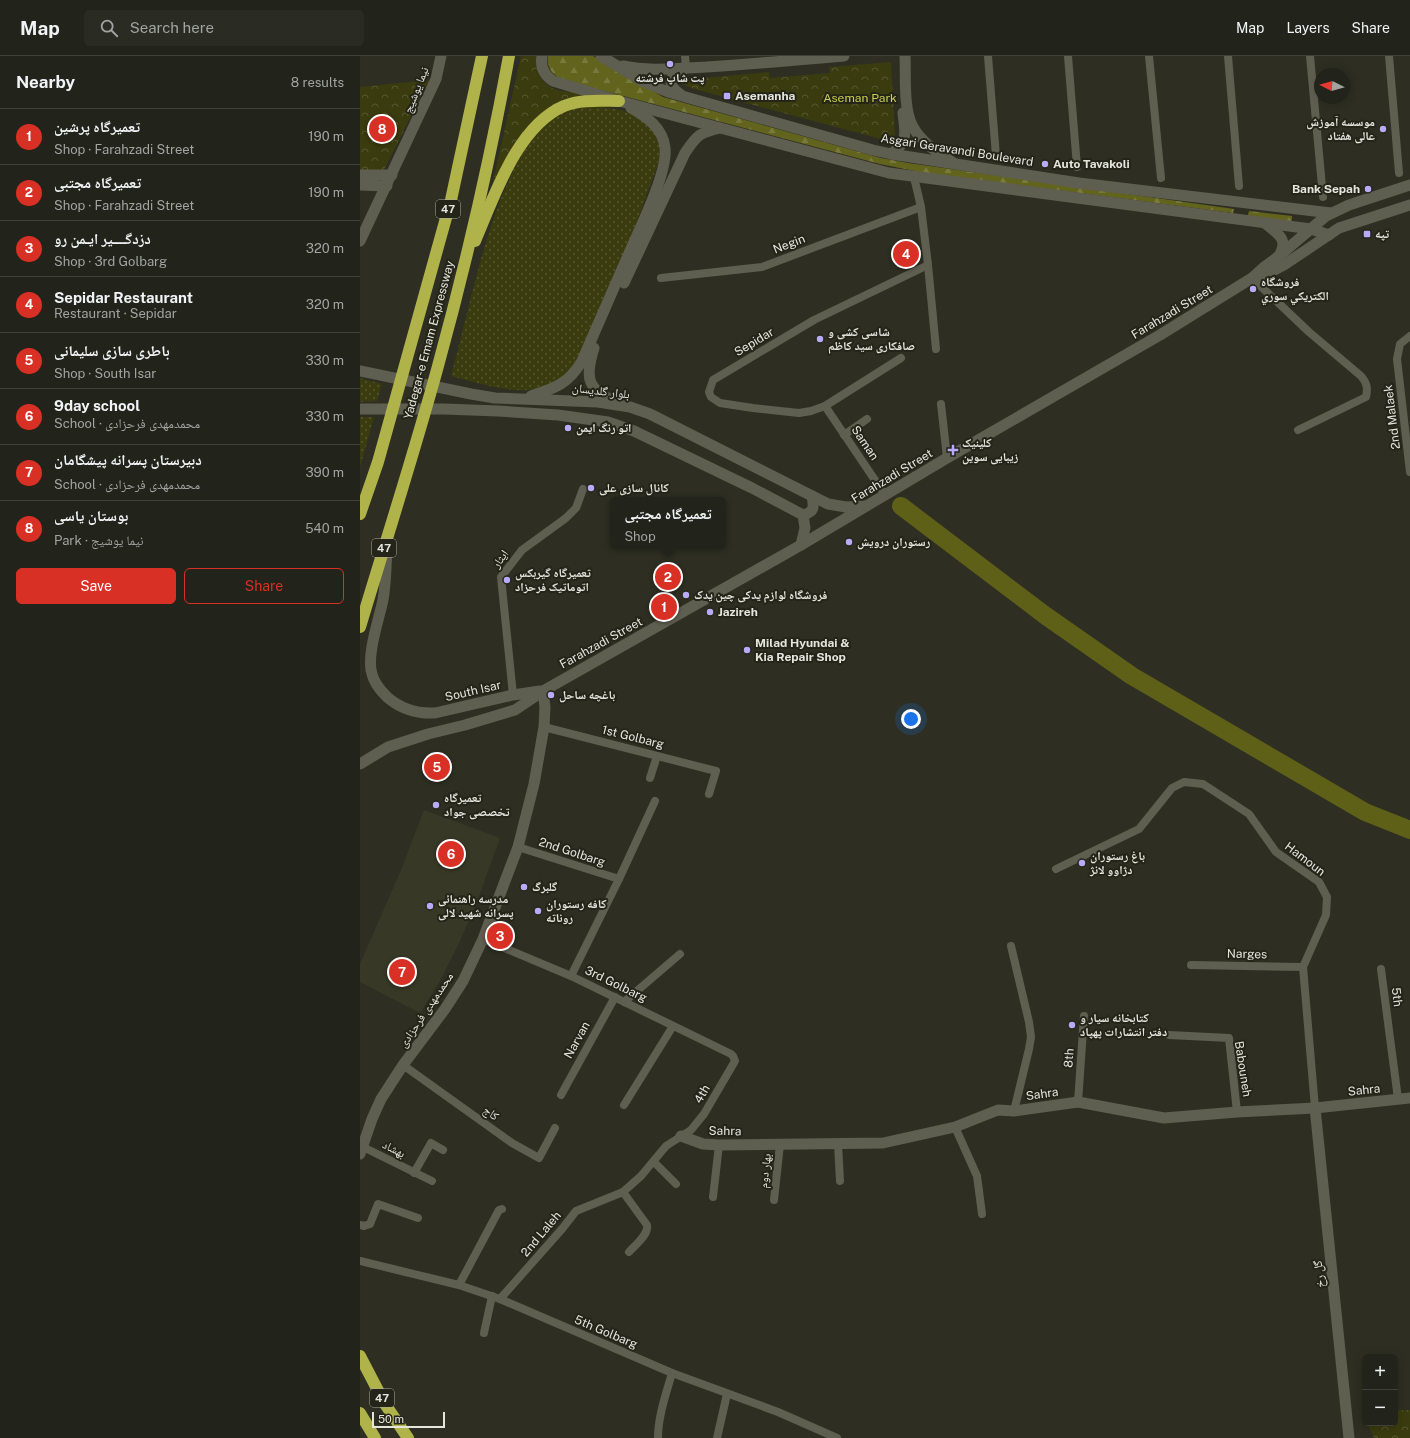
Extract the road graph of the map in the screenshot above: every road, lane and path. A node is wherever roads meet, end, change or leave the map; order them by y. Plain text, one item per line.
1 (441, 56) edge
2 (482, 56) edge
3 (509, 56) edge
4 (542, 56) edge
5 (601, 56) edge
6 (685, 56) edge
7 (837, 56) edge
8 (900, 56) edge
9 (905, 56) edge
10 (988, 56) edge
11 (1068, 56) edge
12 (1149, 56) edge
13 (1228, 56) edge
14 (1310, 56) edge
15 (1389, 56) edge
16 (613, 60) edge
17 (761, 60) edge
18 (686, 68) junction
19 (684, 97) junction
20 (619, 101) junction
21 (722, 128) junction
22 (891, 154) junction
23 (996, 156) dead end
24 (956, 164) junction
25 (1077, 168) dead end
26 (1399, 173) dead end
27 (360, 174) edge
28 (392, 175) junction
29 (914, 177) junction
30 (1161, 178) dead end
31 (360, 185) edge
32 (1410, 185) edge
33 (387, 186) junction
34 (1239, 186) dead end
35 (1323, 197) dead end
36 (1240, 203) junction
37 (1410, 205) edge
38 (921, 207) junction
39 (1331, 213) junction
40 (1239, 220) junction
41 (1266, 224) junction
42 (1311, 229) junction
43 (1329, 235) junction
44 (360, 241) edge
45 (1279, 256) junction
46 (928, 265) junction
47 (464, 266) junction
48 (661, 278) dead end
49 (1252, 278) junction
50 (1410, 336) edge
51 (936, 349) dead end
52 (902, 358) dead end
53 (360, 371) edge
54 (522, 399) junction
55 (941, 404) dead end
56 (825, 406) junction
57 (630, 407) junction
58 (360, 409) edge
59 (867, 419) dead end
60 (1298, 430) dead end
61 (844, 435) junction
62 (947, 458) junction
63 (1410, 472) edge
64 (583, 489) dead end
65 (885, 495) junction
66 (812, 496) junction
67 (868, 506) junction
68 (360, 514) edge
69 (803, 515) junction
70 (388, 531) junction
71 (801, 545) junction
72 (360, 627) edge
73 (543, 691) junction
74 (513, 695) junction
75 (544, 727) junction
76 (657, 756) junction
77 (360, 764) edge
78 (650, 778) dead end
79 (709, 794) dead end
80 (655, 801) dead end
81 (518, 847) junction
82 (1056, 869) dead end
83 (619, 879) junction
84 (483, 938) junction
85 (1011, 946) dead end
86 (680, 954) dead end
87 (1191, 965) dead end
88 (1303, 967) junction
89 (1381, 969) dead end
90 (570, 976) junction
91 (615, 997) junction
92 (624, 1002) junction
93 (1084, 1016) dead end
94 (673, 1026) junction
95 (1169, 1035) dead end
96 (734, 1059) joint
97 (403, 1066) junction
98 (561, 1095) dead end
99 (1410, 1098) edge
100 (1398, 1099) junction
101 (1078, 1102) junction
102 (624, 1105) dead end
103 (1315, 1108) junction
104 (1014, 1110) junction
105 (1237, 1112) junction
106 (955, 1127) junction
107 (555, 1128) dead end
108 (681, 1136) junction
109 (780, 1144) junction
110 (838, 1144) junction
111 (719, 1145) junction
112 (362, 1150) edge
113 (443, 1150) dead end
114 (654, 1162) junction
115 (414, 1173) junction
116 (432, 1181) dead end
117 (840, 1182) dead end
118 (676, 1184) dead end
119 (622, 1192) junction
120 (714, 1197) dead end
121 (774, 1200) dead end
122 (502, 1209) dead end
123 (982, 1214) dead end
124 (418, 1218) dead end
125 (360, 1225) edge
126 (629, 1252) dead end
127 (360, 1261) edge
128 (459, 1285) junction
129 (492, 1296) junction
130 (500, 1299) junction
131 (484, 1333) dead end
132 (360, 1356) edge
133 (672, 1373) junction
134 (728, 1394) junction
135 (360, 1413) edge
136 (374, 1438) edge
137 (408, 1438) edge
138 (658, 1438) edge
139 (717, 1438) edge
140 (838, 1438) edge
141 (1349, 1438) edge

1 - 28 street, نیما یوشیج
2 - 68 highway, Yadegar-e Emam Expressway / 47
3 - 47 highway, Yadegar-e Emam Expressway / 47
4 - 20 street
5 - 16 street, Asgari Geravandi Boulevard
6 - 18 street
7 - 17 street
8 - 22 street
9 - 24 street
10 - 23 street
11 - 25 street
12 - 30 street
13 - 34 street
14 - 35 street
15 - 26 street
16 - 18 street
16 - 19 street, Asgari Geravandi Boulevard
17 - 18 street
18 - 19 street
19 - 22 street, Asgari Geravandi Boulevard
20 - 21 street
20 - 47 highway
20 - 54 street
21 - 29 street
21 - 57 street
22 - 24 street, Asgari Geravandi Boulevard
24 - 36 street, Asgari Geravandi Boulevard
27 - 28 street
28 - 33 street, نیما یوشیج
29 - 38 street
29 - 40 street
31 - 33 street
32 - 39 street
33 - 44 street, نیما یوشیج
36 - 39 street, Asgari Geravandi Boulevard
36 - 40 street
37 - 43 street
38 - 46 street
38 - 48 street, Negin
39 - 42 street
40 - 41 street
41 - 42 street
41 - 45 street
42 - 43 street
42 - 45 street
43 - 49 street
45 - 49 street
46 - 51 street
46 - 56 street, Sepidar
47 - 70 highway, Yadegar-e Emam Expressway / 47
49 - 60 street
49 - 62 street, Farahzadi Street
50 - 63 street, 2nd Malaek
52 - 56 street
53 - 54 street, بلوار گلدیسان
54 - 57 street, بلوار گلدیسان
55 - 62 street
56 - 61 street, Saman
57 - 66 street, بلوار گلدیسان
58 - 69 street
59 - 61 street
61 - 65 street, Saman
62 - 65 street, Farahzadi Street
64 - 74 street, ایثار
65 - 67 street, Farahzadi Street
66 - 67 street, بلوار گلدیسان
66 - 69 street
67 - 71 street, Farahzadi Street
69 - 71 street
70 - 72 highway, Yadegar-e Emam Expressway / 47
70 - 74 street, South Isar
71 - 73 street, Farahzadi Street
73 - 74 street, South Isar
73 - 75 street, محمدمهدی فرحزادی
73 - 77 street
75 - 76 street, 1st Golbarg
75 - 81 street, محمدمهدی فرحزادی
76 - 78 street
76 - 79 street, 1st Golbarg
80 - 83 street
81 - 83 street, 2nd Golbarg
81 - 84 street, محمدمهدی فرحزادی
82 - 88 street, Hamoun
83 - 90 street
84 - 90 street, 3rd Golbarg
84 - 97 street, محمدمهدی فرحزادی
85 - 104 street
86 - 92 street
87 - 88 street, Narges
88 - 103 street, Hamoun
89 - 100 street, 5th
90 - 91 street, 3rd Golbarg
91 - 92 street, 3rd Golbarg
91 - 98 street, Narvan
92 - 94 street, 3rd Golbarg
93 - 101 street, 8th
94 - 96 street, 3rd Golbarg
94 - 102 street
95 - 105 street, Babouneh
96 - 108 street, 4th
97 - 107 street, کاج
97 - 112 street, محمدمهدی فرحزادی
99 - 100 street, Sahra
100 - 103 street, Sahra
101 - 104 street, Sahra
101 - 105 street, Sahra
103 - 105 street, Sahra
103 - 141 street, گل رخ
104 - 106 street, Sahra
106 - 110 street, Sahra
106 - 123 street
108 - 111 street, Sahra
108 - 114 street, 2nd Laleh
109 - 110 street, Sahra
109 - 111 street, Sahra
109 - 121 street, بهار دوم
110 - 117 street
111 - 120 street
112 - 115 street, بهشاد
113 - 115 street, بهشاد
114 - 118 street
114 - 119 street, 2nd Laleh
115 - 116 street, بهشاد
119 - 126 street
119 - 130 street, 2nd Laleh
122 - 128 street
124 - 125 street
127 - 128 street, 5th Golbarg
128 - 129 street, 5th Golbarg
129 - 130 street, 5th Golbarg
129 - 131 street
130 - 133 street, 5th Golbarg
132 - 137 highway, 47
133 - 134 street, 5th Golbarg
133 - 138 street
134 - 139 street
134 - 140 street, 5th Golbarg
135 - 136 highway, 47

